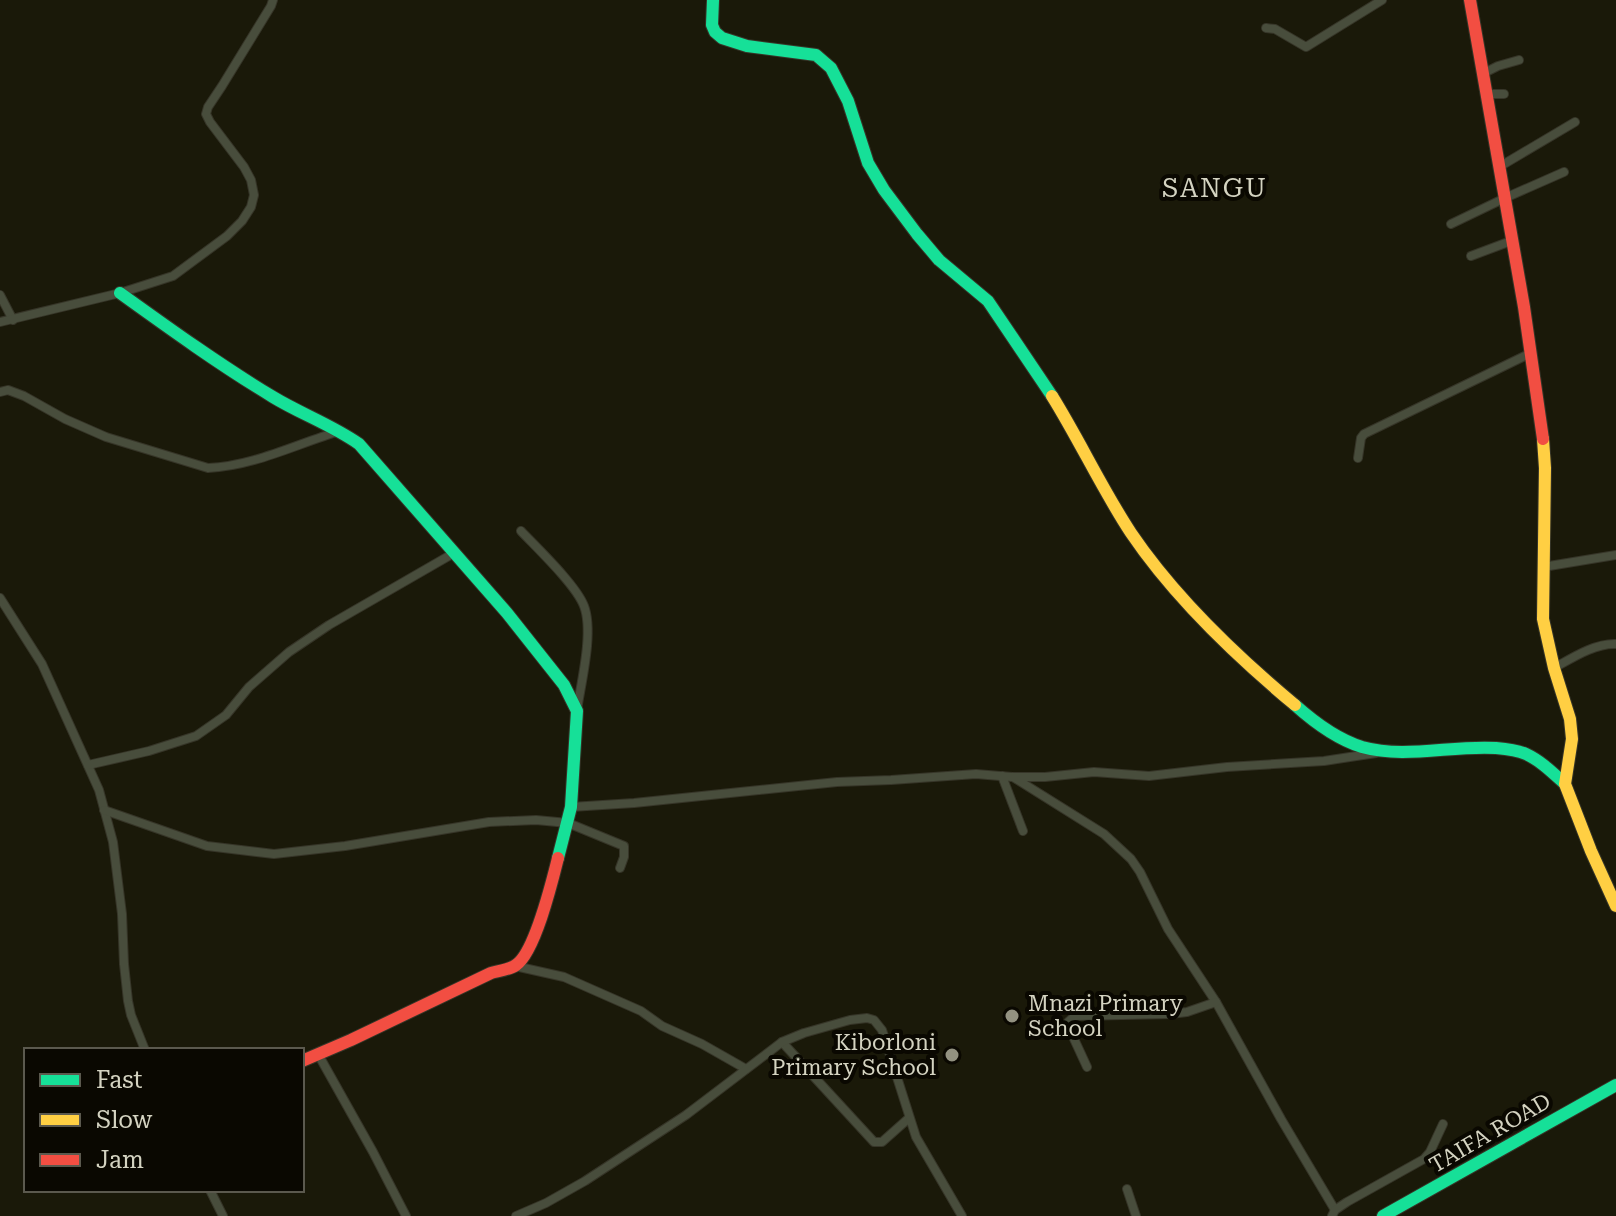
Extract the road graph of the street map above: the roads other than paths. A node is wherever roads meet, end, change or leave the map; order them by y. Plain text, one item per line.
1 (273, 0) edge
2 (713, 0) edge
3 (1382, 0) edge
4 (1470, 0) edge
5 (1266, 28) dead end
6 (1519, 60) dead end
7 (1482, 74) junction
8 (1486, 94) junction
9 (1504, 94) dead end
10 (1575, 122) dead end
11 (1499, 167) junction
12 (1564, 172) dead end
13 (1505, 198) junction
14 (1451, 224) dead end
15 (1511, 241) junction
16 (1471, 256) dead end
17 (120, 293) junction
18 (0, 295) edge
19 (13, 320) junction
20 (0, 322) edge
21 (1531, 353) junction
22 (0, 392) edge
23 (341, 431) junction
24 (1358, 458) dead end
25 (521, 531) dead end
26 (454, 553) junction
27 (1616, 555) edge
28 (1543, 567) junction
29 (0, 598) edge
30 (1616, 644) edge
31 (1554, 668) junction
32 (577, 711) junction
33 (1385, 752) junction
34 (88, 765) junction
35 (1002, 776) junction
36 (1012, 777) junction
37 (1565, 784) junction
38 (571, 807) junction
39 (104, 810) junction
40 (568, 823) junction
41 (1023, 831) dead end
42 (620, 868) dead end
43 (1616, 906) edge
44 (515, 966) junction
45 (1216, 1002) junction
46 (782, 1042) junction
47 (144, 1048) edge
48 (318, 1054) junction
49 (304, 1060) edge
50 (1087, 1067) dead end
51 (746, 1069) junction
52 (1616, 1085) edge
53 (909, 1118) junction
54 (1443, 1124) dead end
55 (1127, 1189) dead end
56 (211, 1192) edge
57 (1334, 1213) edge
58 (223, 1216) edge
59 (406, 1216) edge
60 (516, 1216) edge
61 (962, 1216) edge
62 (1136, 1216) edge
63 (1383, 1216) edge

1 - 17 street
2 - 33 main road
3 - 5 street
4 - 7 main road
6 - 7 street
7 - 8 main road
8 - 9 street
8 - 11 main road
10 - 11 street
11 - 13 main road
12 - 13 street
13 - 14 street
13 - 15 main road
15 - 16 street
15 - 21 main road
17 - 19 street
17 - 23 main road
18 - 19 street
19 - 20 street
21 - 24 street
21 - 28 main road
22 - 23 street
23 - 26 main road
25 - 32 street
26 - 32 main road
26 - 34 street
27 - 28 street
28 - 31 main road
29 - 34 street
30 - 31 street
31 - 37 main road
32 - 38 main road
33 - 36 street
33 - 37 main road
34 - 39 street
35 - 36 street
35 - 38 street
35 - 41 street
36 - 45 street
37 - 43 main road
38 - 40 main road
39 - 40 street
39 - 47 street
40 - 42 street
40 - 44 main road
44 - 48 main road
44 - 51 street
45 - 50 street
45 - 57 street
46 - 51 street
46 - 53 street
46 - 53 street
48 - 49 main road
48 - 59 street
51 - 60 street
52 - 63 main road, TAIFA ROAD
53 - 61 street
54 - 57 street
55 - 62 street
56 - 58 street

